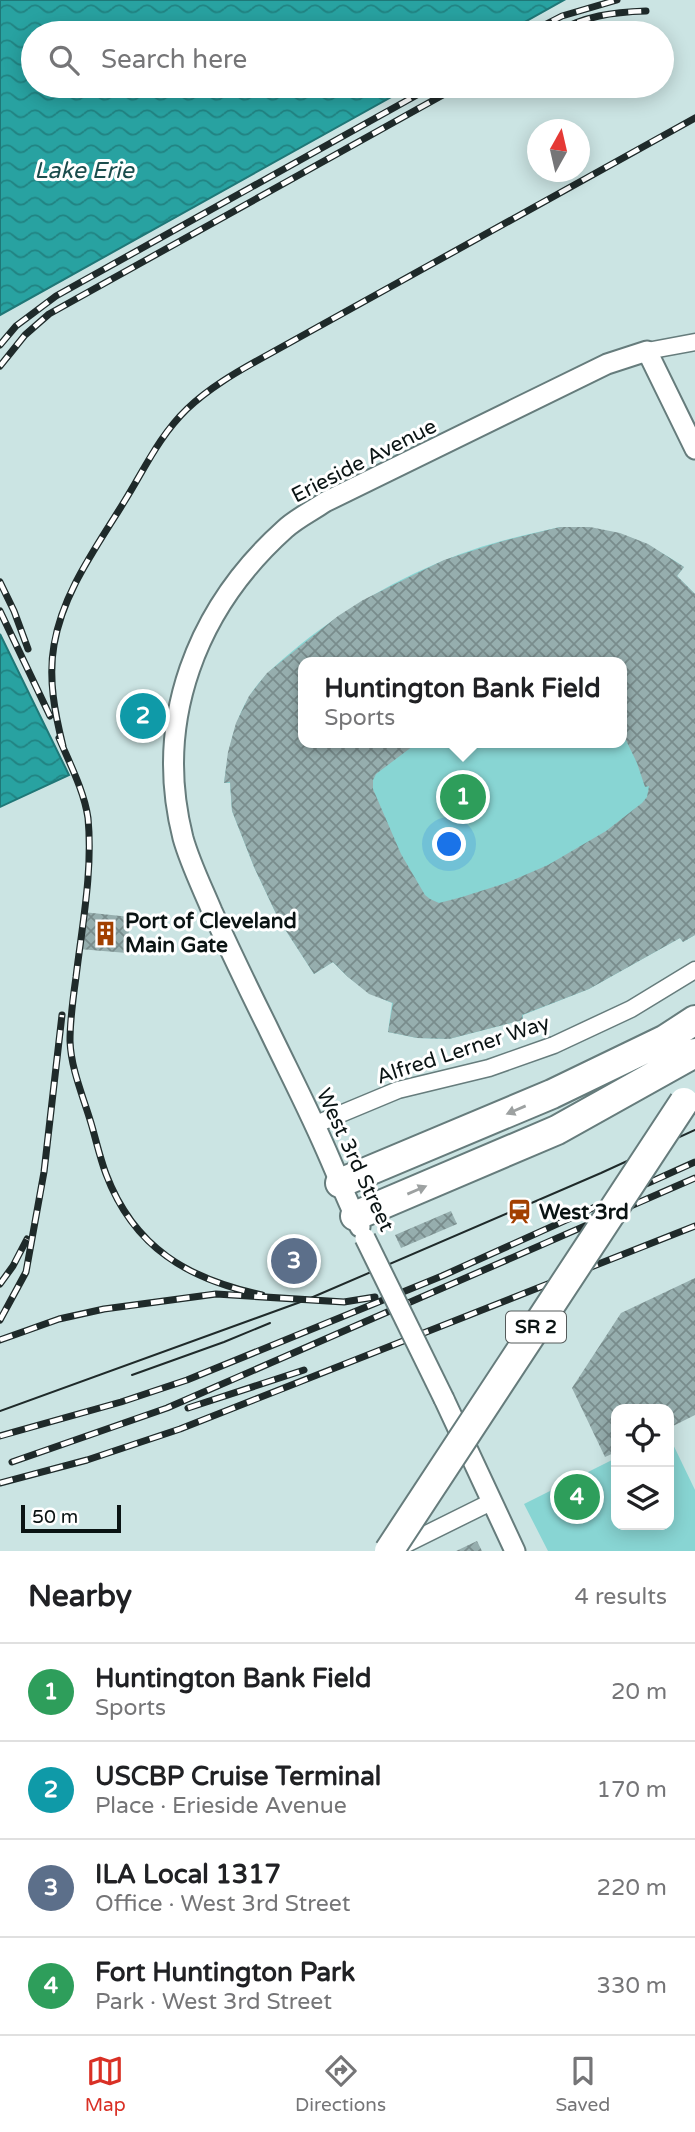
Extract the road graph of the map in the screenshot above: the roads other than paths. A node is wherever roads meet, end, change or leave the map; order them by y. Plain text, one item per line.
1 (695, 342) edge
2 (647, 351) junction
3 (695, 449) edge
4 (174, 780) joint
5 (695, 970) edge
6 (695, 1020) edge
7 (666, 1039) junction
8 (695, 1053) edge
9 (695, 1086) edge
10 (695, 1119) edge
11 (314, 1125) junction
12 (341, 1185) junction
13 (357, 1222) junction
14 (491, 1502) junction
15 (390, 1551) edge
16 (410, 1551) edge
17 (515, 1551) edge

1 - 2 street, Erieside Avenue
2 - 3 street
2 - 4 street, Erieside Avenue
4 - 11 street, West 3rd Street
5 - 11 street, Alfred Lerner Way
6 - 7 highway
7 - 8 highway
7 -> 12 highway
13 -> 8 highway
9 - 15 highway, SR 2, bridge
10 - 16 highway, SR 2
11 - 12 street, West 3rd Street
12 - 13 street, West 3rd Street
13 - 14 street, West 3rd Street, bridge
14 - 15 street
14 - 17 street, West 3rd Street

